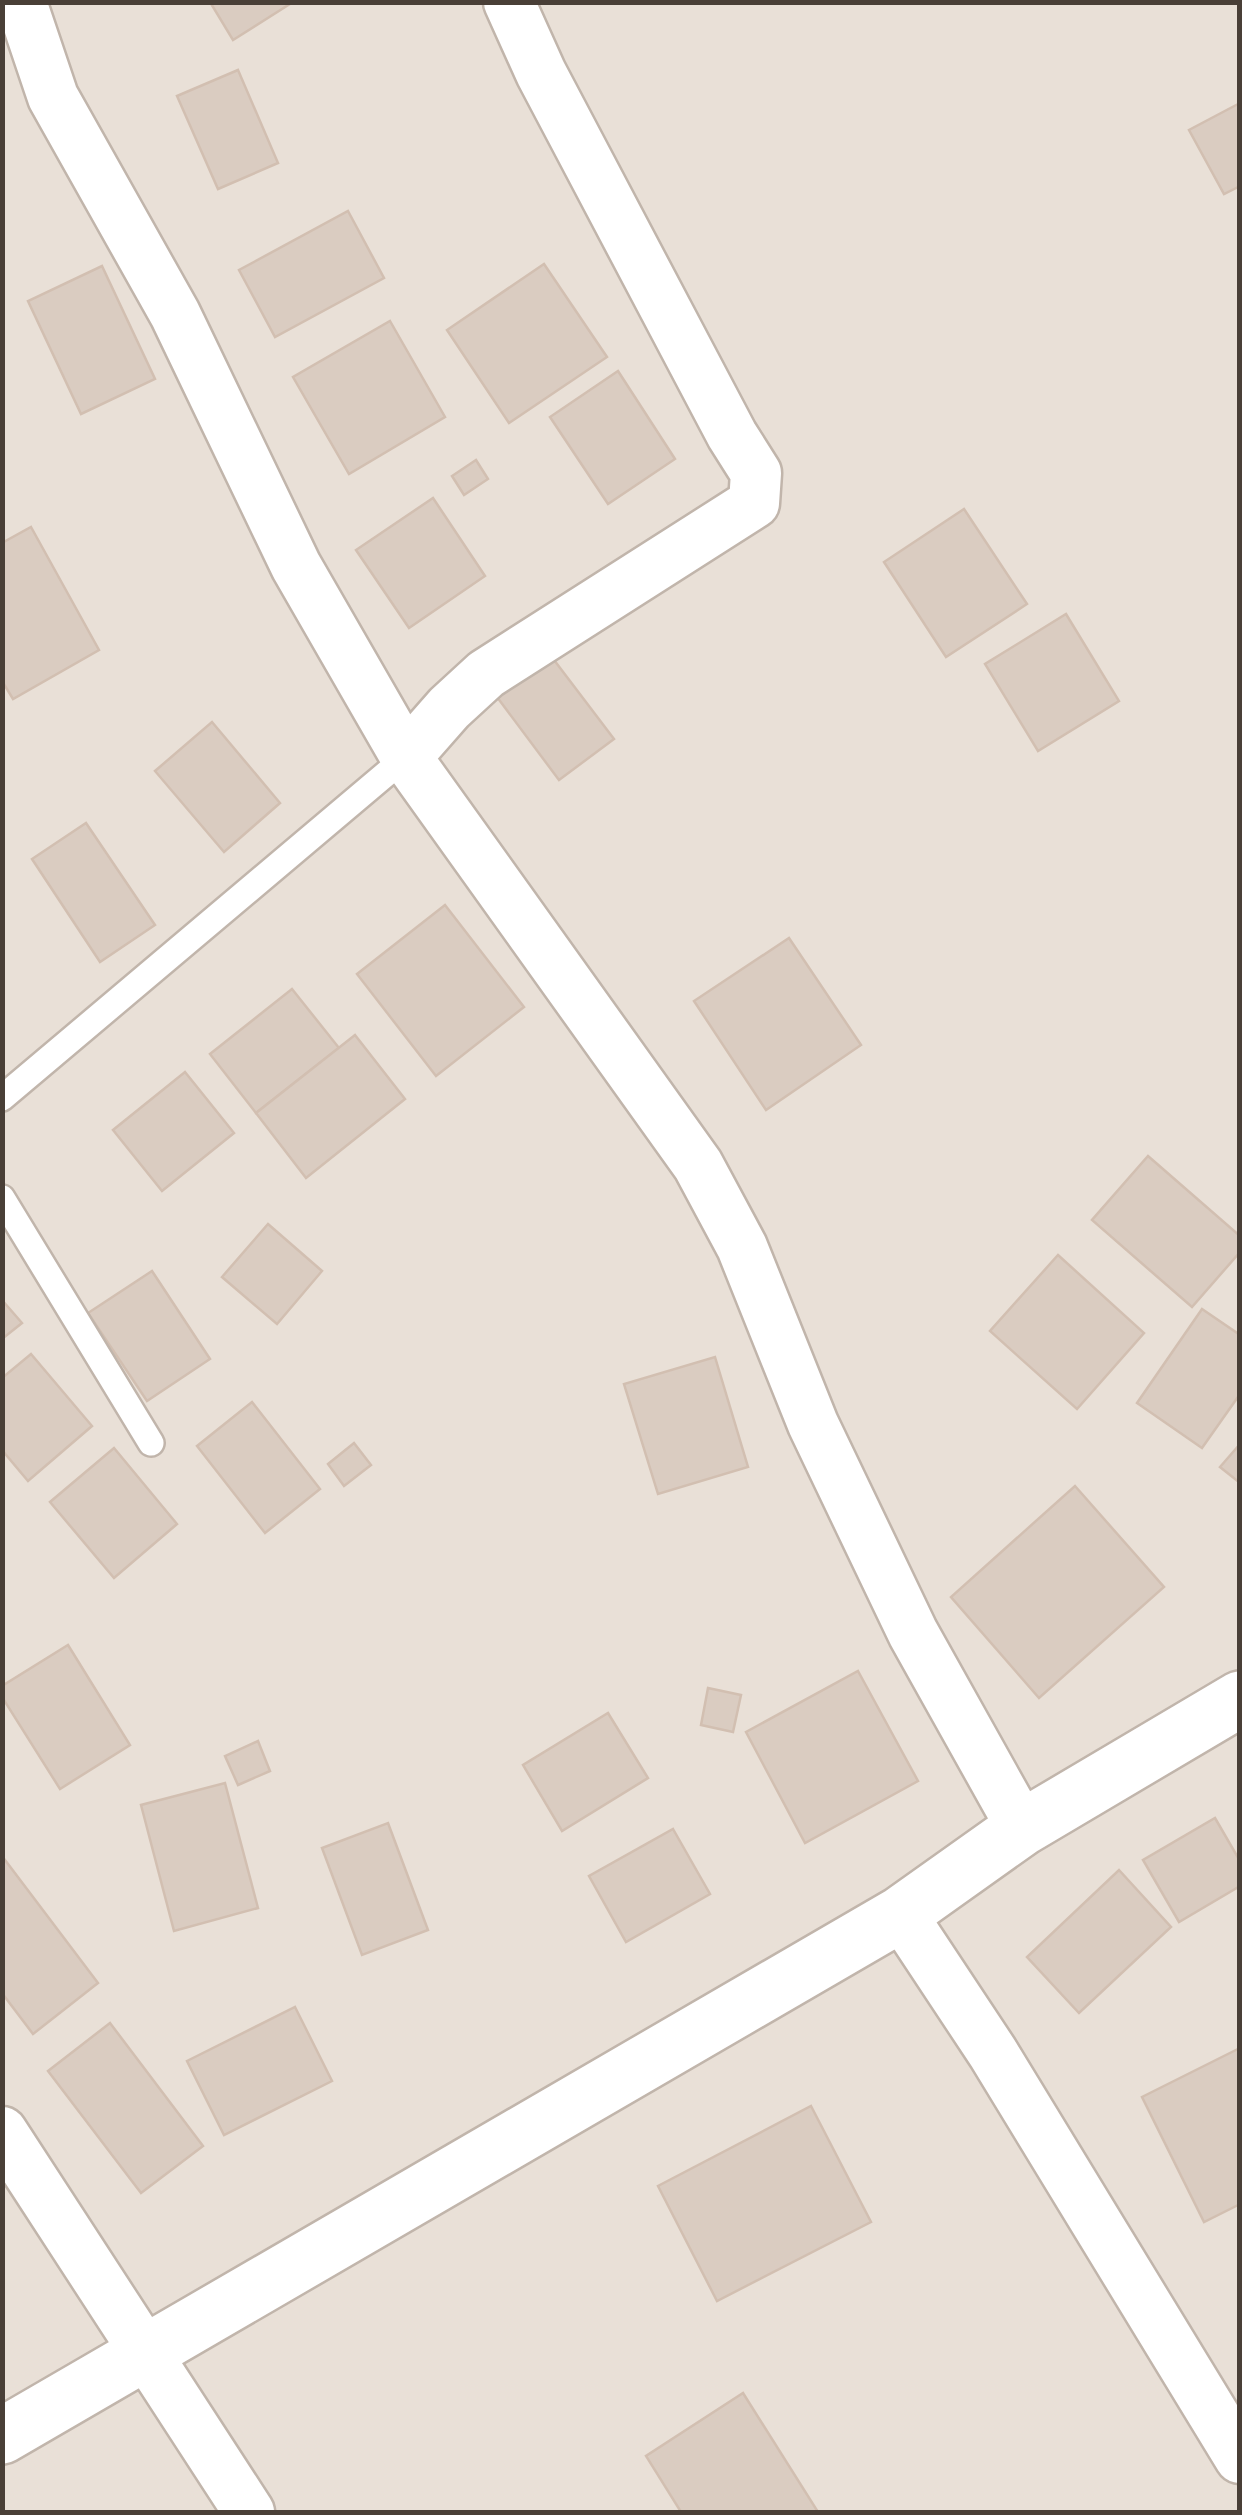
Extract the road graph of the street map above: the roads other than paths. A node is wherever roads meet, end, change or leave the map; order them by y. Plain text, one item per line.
1 (21, 2) edge
2 (508, 2) edge
3 (406, 757) junction
4 (2, 1098) edge
5 (2, 1198) edge
6 (151, 1444) dead end
7 (1240, 1699) edge
8 (1022, 1828) junction
9 (901, 1914) junction
10 (2, 2132) edge
11 (146, 2352) junction
12 (2, 2436) edge
13 (1240, 2458) edge
14 (249, 2512) edge

1 - 3 street
2 - 3 street
3 - 4 lane
3 - 8 street
5 - 6 lane
7 - 8 street
8 - 9 street
9 - 11 street
9 - 13 street
10 - 11 street
11 - 12 street
11 - 14 street

